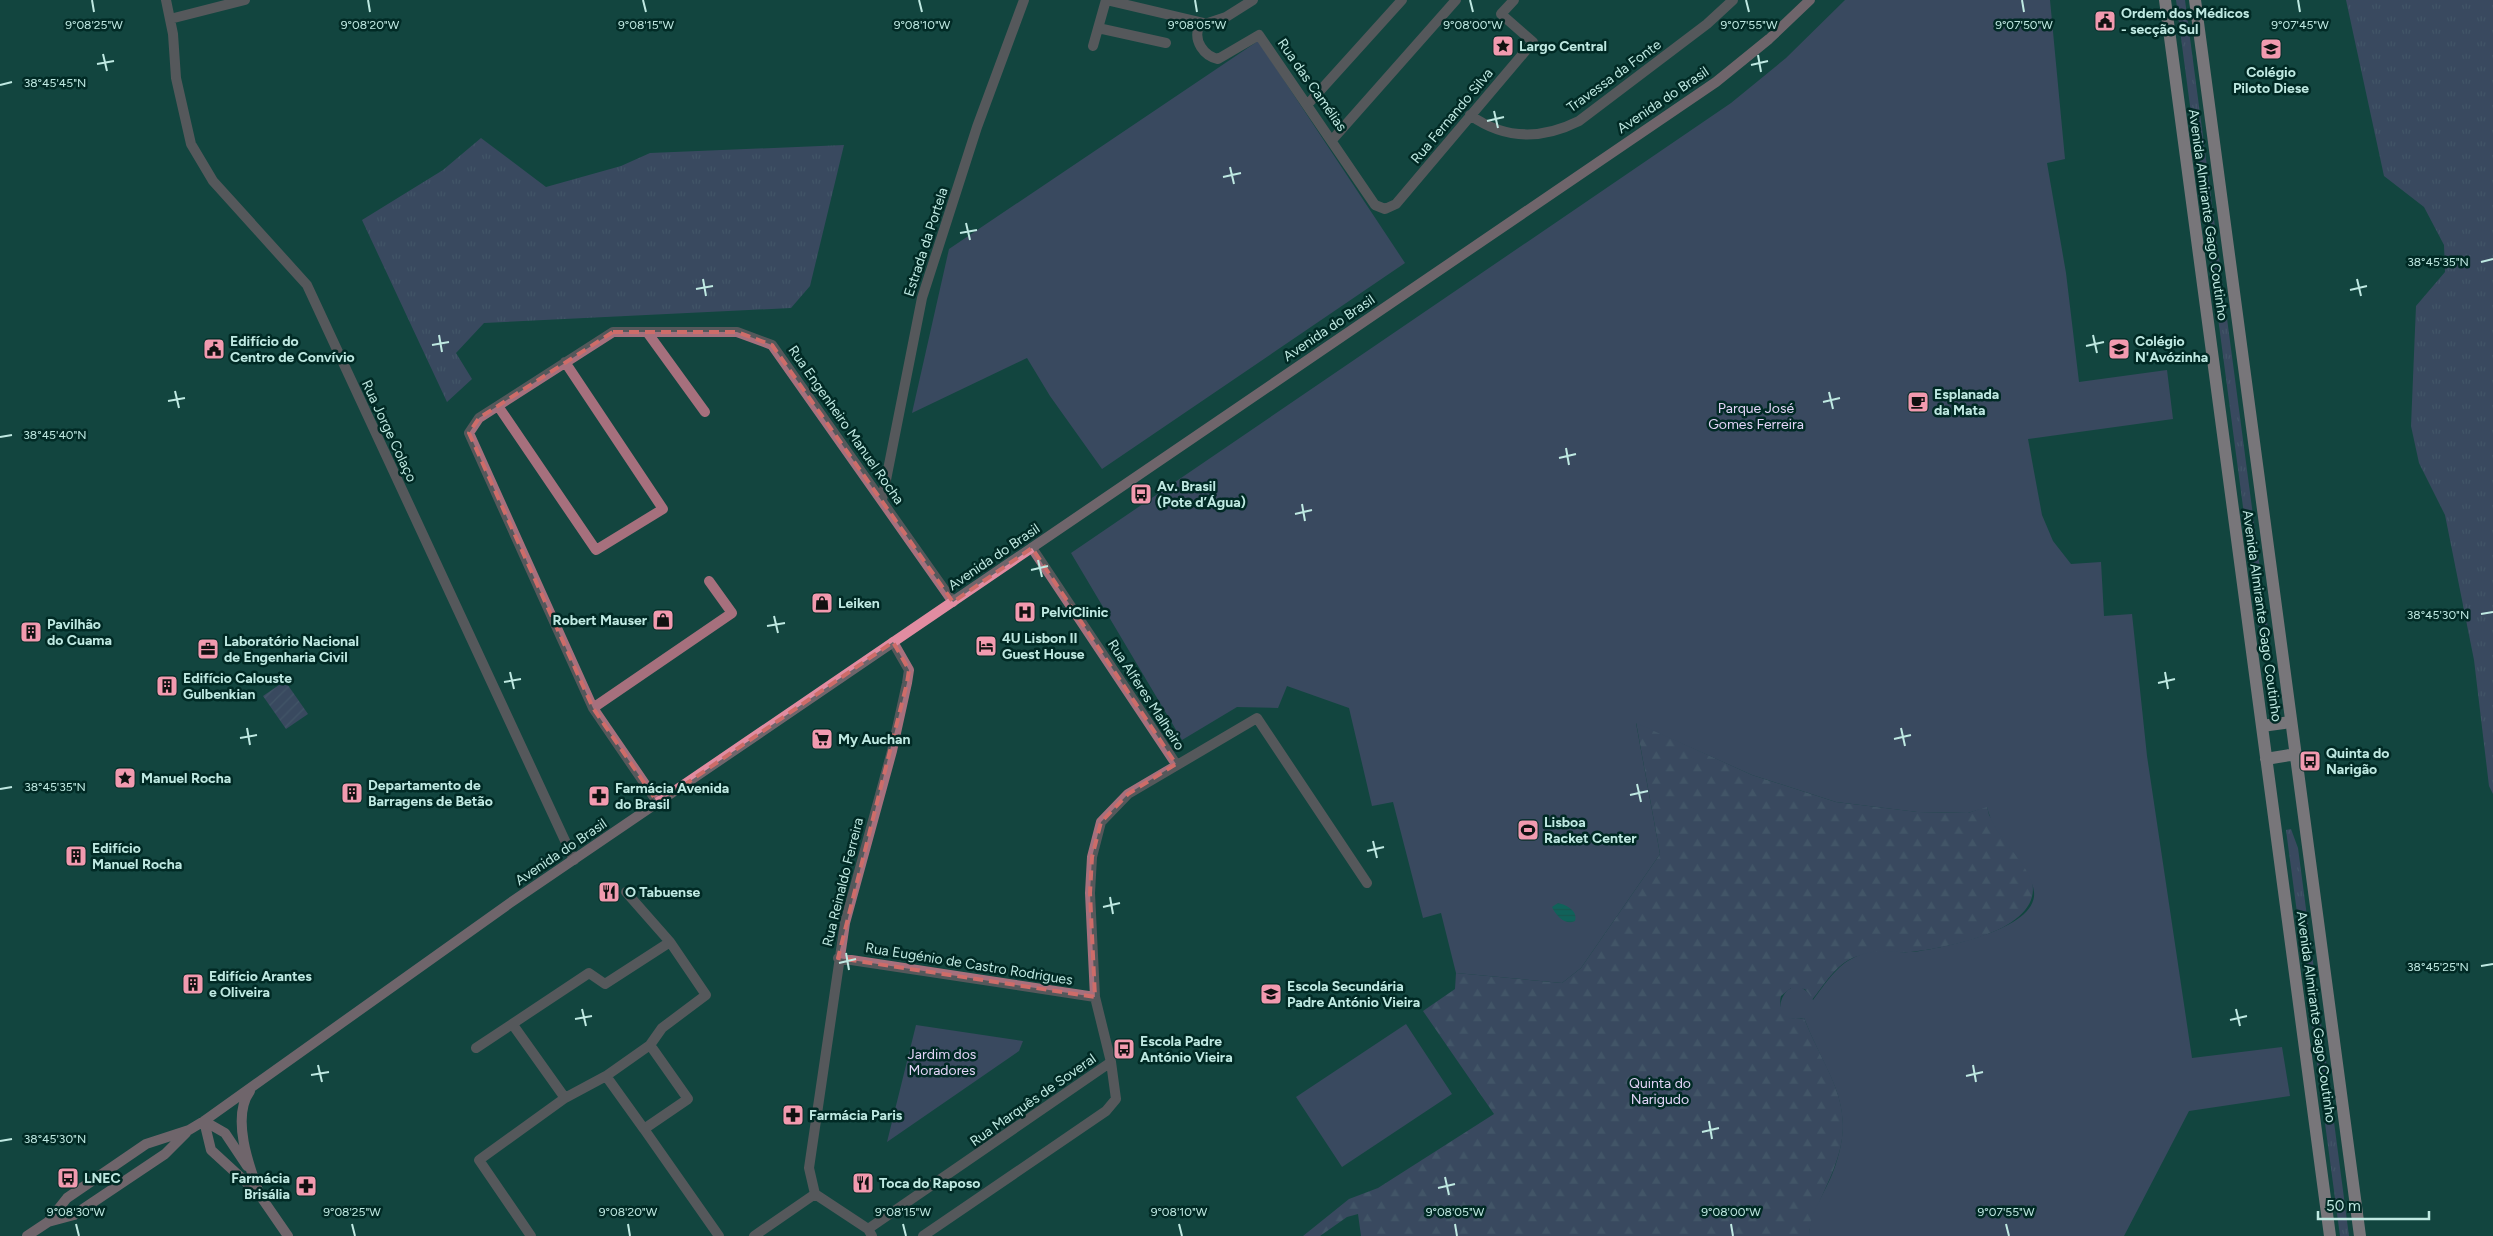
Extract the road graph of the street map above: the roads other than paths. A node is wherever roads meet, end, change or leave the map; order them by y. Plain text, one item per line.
1 (166, 0) edge
2 (245, 0) edge
3 (1024, 0) edge
4 (1106, 0) edge
5 (1253, 0) edge
6 (1402, 0) edge
7 (1456, 0) edge
8 (1514, 0) edge
9 (1733, 0) edge
10 (1810, 0) edge
11 (2164, 0) edge
12 (2195, 0) edge
13 (170, 19) junction
14 (1204, 23) junction
15 (1098, 28) junction
16 (1166, 43) dead end
17 (1093, 46) dead end
18 (1308, 104) junction
19 (1470, 115) junction
20 (1333, 140) junction
21 (1379, 208) joint
22 (647, 332) junction
23 (566, 362) junction
24 (498, 406) junction
25 (705, 412) dead end
26 (882, 500) junction
27 (1032, 548) junction
28 (708, 582) dead end
29 (953, 602) junction
30 (893, 642) junction
31 (593, 708) junction
32 (2292, 722) junction
33 (2262, 726) junction
34 (2296, 754) junction
35 (2266, 759) junction
36 (1176, 764) junction
37 (658, 802) junction
38 (574, 860) junction
39 (1366, 883) dead end
40 (626, 892) dead end
41 (670, 942) junction
42 (838, 958) junction
43 (1095, 997) junction
44 (513, 1025) junction
45 (650, 1045) junction
46 (476, 1048) dead end
47 (1112, 1062) junction
48 (606, 1076) junction
49 (258, 1084) junction
50 (565, 1098) junction
51 (204, 1121) junction
52 (644, 1129) junction
53 (189, 1130) junction
54 (252, 1172) junction
55 (259, 1194) junction
56 (814, 1194) junction
57 (48, 1222) junction
58 (870, 1233) edge
59 (26, 1236) edge
60 (288, 1236) edge
61 (531, 1236) edge
62 (718, 1236) edge
63 (754, 1236) edge
64 (923, 1236) edge
65 (2330, 1236) edge
66 (2360, 1236) edge

1 - 13 street, Rua Jorge Colaço
2 - 13 street
3 - 26 street, Estrada da Portela
4 - 14 street
4 - 15 street
5 - 14 street
6 - 18 street
7 - 20 street
8 - 19 street, Rua Fernando Silva
9 - 19 street, Travessa da Fonte
10 - 27 main road, Avenida do Brasil
11 - 33 main road, Avenida Almirante Gago Coutinho
12 - 32 main road, Avenida Almirante Gago Coutinho
13 - 38 street, Rua Jorge Colaço
14 - 18 street, Rua das Camélias
15 - 16 street
15 - 17 street
18 - 20 street, Rua das Camélias
19 - 21 street, Rua Fernando Silva
20 - 21 street, Rua das Camélias
22 - 23 street, Rua Engenheiro Manuel Rocha
22 - 25 street
22 - 26 street, Rua Engenheiro Manuel Rocha
23 - 24 street, Rua Engenheiro Manuel Rocha
23 - 24 street
24 - 31 street, Rua Engenheiro Manuel Rocha
26 - 29 street, Rua Engenheiro Manuel Rocha
27 - 29 main road, Avenida do Brasil
27 - 36 street, Rua Alferes Malheiro
28 - 31 street
29 - 30 main road, Avenida do Brasil
30 - 37 main road, Avenida do Brasil
30 - 42 street, Rua Reinaldo Ferreira
31 - 37 street, Rua Engenheiro Manuel Rocha
32 - 33 main road
32 - 34 main road, Avenida Almirante Gago Coutinho
33 - 35 main road, Avenida Almirante Gago Coutinho
34 - 35 main road
34 - 66 main road, Avenida Almirante Gago Coutinho
35 - 65 main road, Avenida Almirante Gago Coutinho
36 - 39 street, Rua Alferes Malheiro
36 - 43 street
37 - 38 main road, Avenida do Brasil
38 - 49 main road, Avenida do Brasil
40 - 41 street
41 - 44 street
41 - 45 street
42 - 43 street, Rua Eugénio de Castro Rodrigues
42 - 56 street, Rua Reinaldo Ferreira
43 - 47 street
44 - 46 street
44 - 50 street
45 - 48 street
45 - 52 street
47 - 58 street, Rua Marquês de Soveral
47 - 64 street, Rua Marquês de Soveral
48 - 50 street
48 - 52 street
49 - 51 main road, Avenida do Brasil
49 - 54 main road
50 - 61 street
51 - 53 main road, Avenida do Brasil
51 - 54 main road
51 - 55 main road
52 - 62 street
53 - 57 main road, Avenida do Brasil
53 - 57 main road, Avenida do Brasil
54 - 55 main road
55 - 60 main road
56 - 58 street
56 - 63 street
57 - 59 main road, Avenida do Brasil

